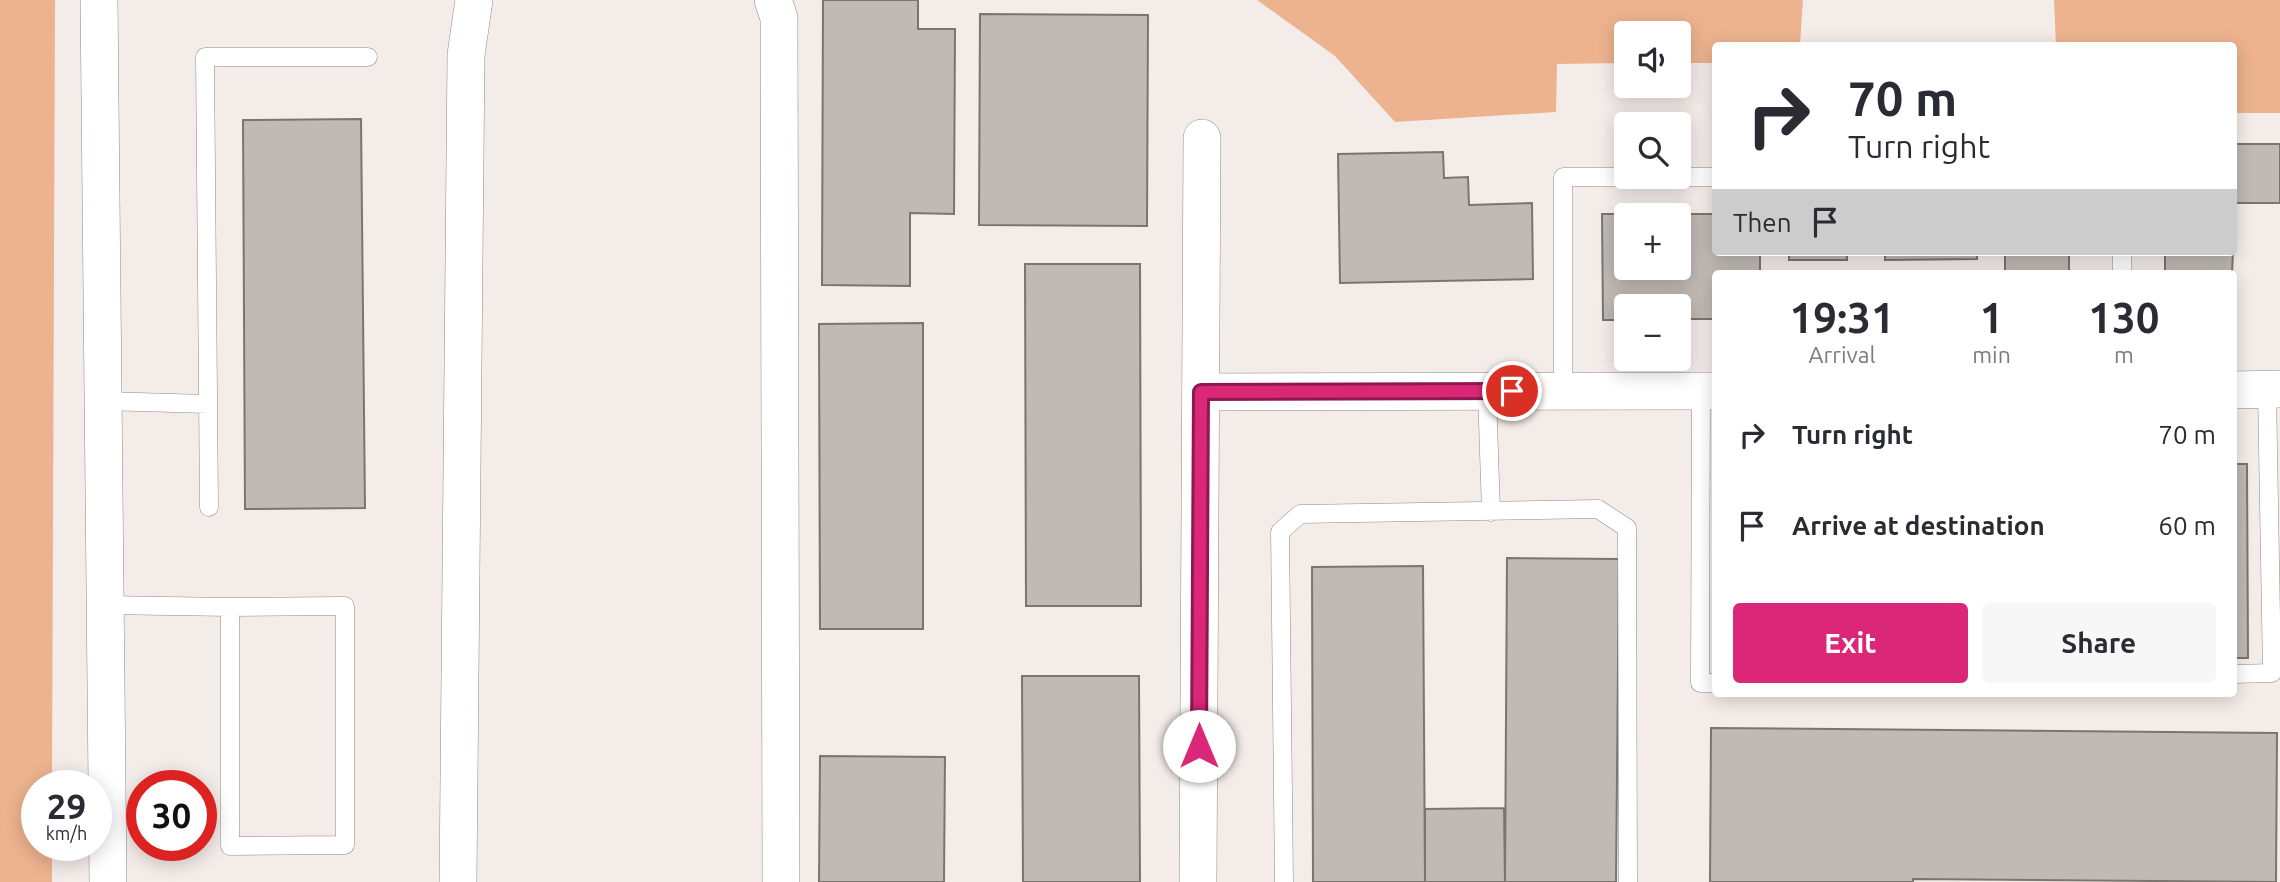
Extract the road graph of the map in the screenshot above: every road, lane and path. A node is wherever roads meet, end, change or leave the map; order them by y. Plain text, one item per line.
1 (99, 0) edge
2 (474, 0) edge
3 (772, 0) edge
4 (368, 57) dead end
5 (1202, 138) dead end
6 (1614, 177) edge
7 (1691, 177) edge
8 (1712, 177) edge
9 (2260, 389) edge
10 (1487, 391) junction
11 (1563, 391) junction
12 (1708, 391) edge
13 (1201, 392) junction
14 (103, 401) junction
15 (208, 404) junction
16 (209, 507) dead end
17 (1491, 512) junction
18 (105, 605) junction
19 (229, 607) junction
20 (2237, 674) edge
21 (1712, 683) edge
22 (108, 882) edge
23 (458, 882) edge
24 (781, 882) edge
25 (1198, 882) edge
26 (1284, 882) edge
27 (1628, 882) edge

1 - 14 street
2 - 23 street
3 - 24 street
4 - 15 lane
5 - 13 street
6 - 11 lane
7 - 8 lane
9 - 20 lane
10 - 11 street
10 - 13 street
10 - 17 lane
11 - 12 street
12 - 21 lane
13 - 25 street
14 - 15 lane
14 - 18 street
15 - 16 lane
17 - 26 lane
17 - 27 lane
18 - 19 lane
18 - 22 street
19 - 19 lane

